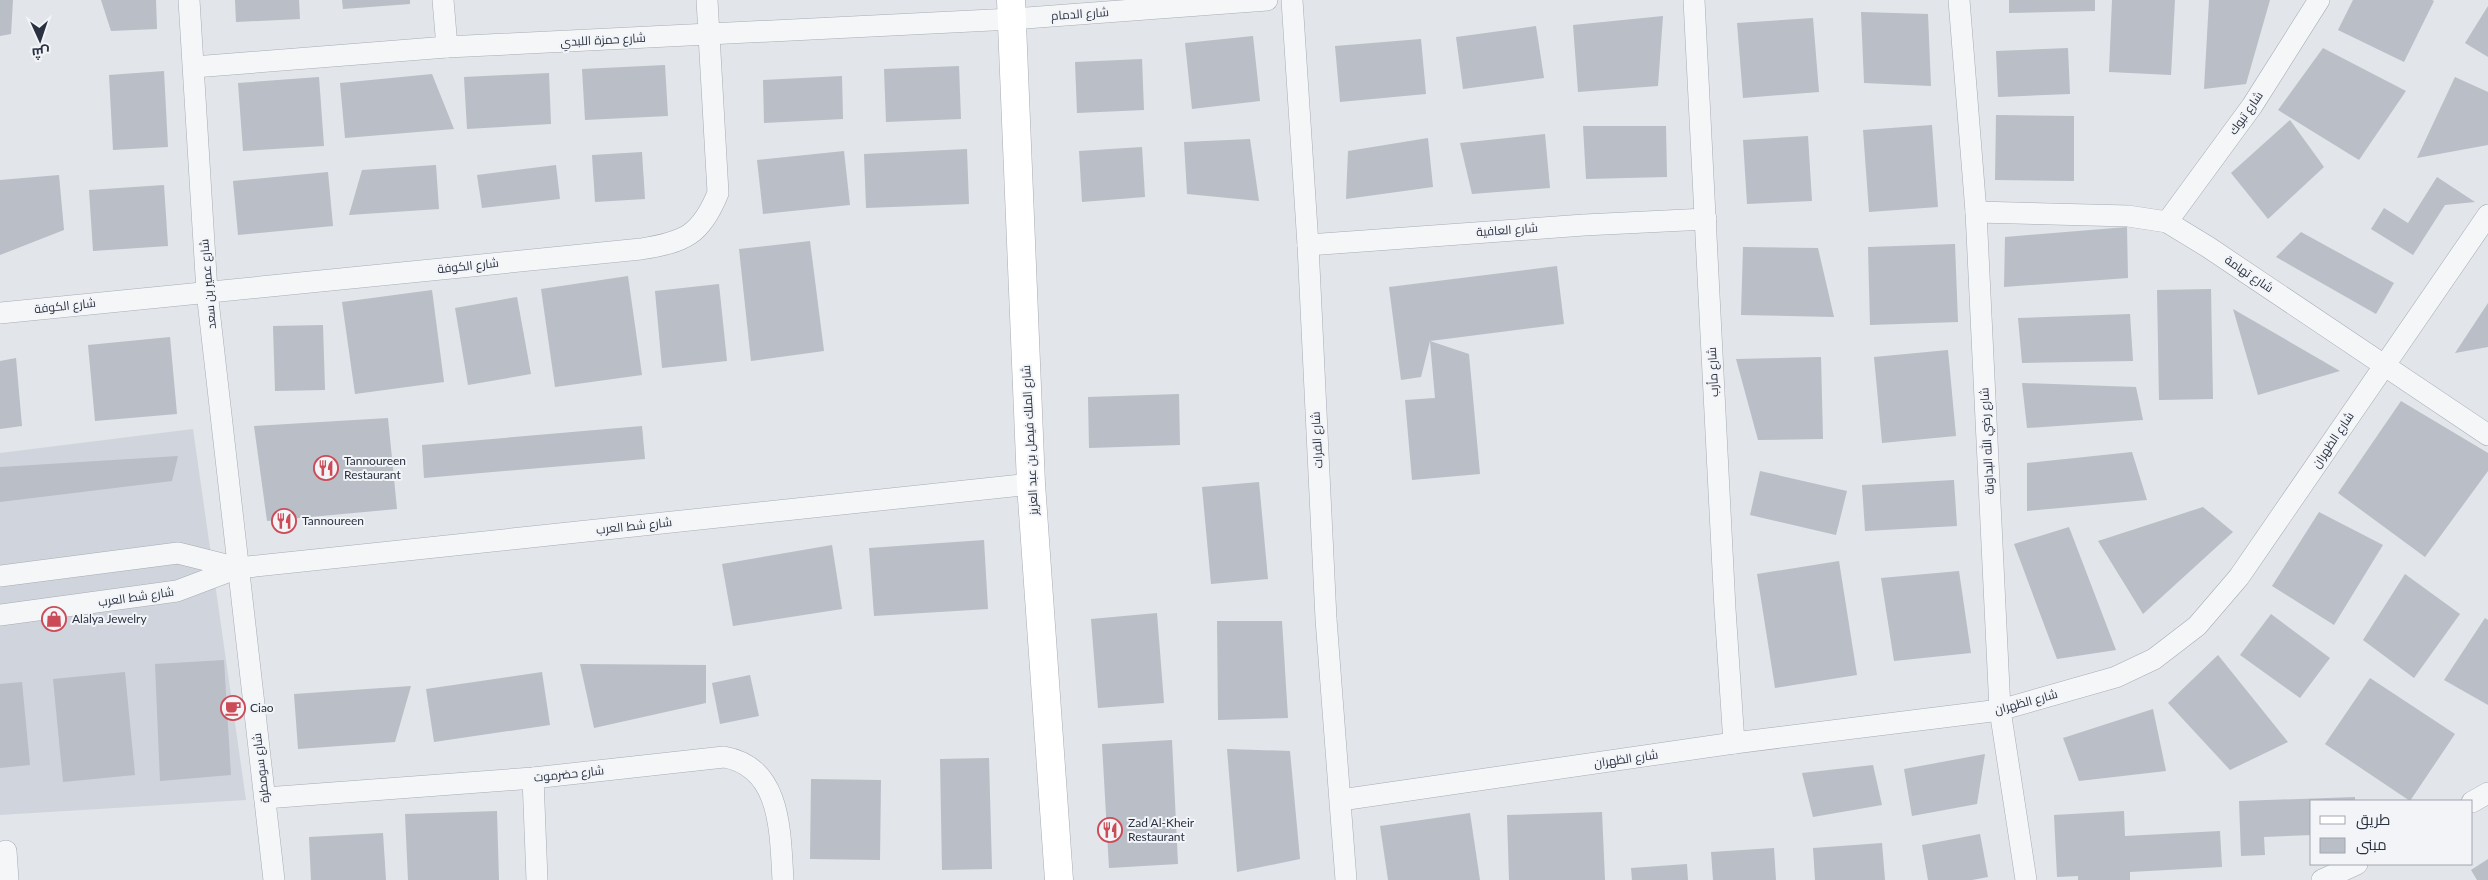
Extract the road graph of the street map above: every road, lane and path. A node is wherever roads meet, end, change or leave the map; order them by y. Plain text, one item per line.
1 (189, 0) edge
2 (443, 0) edge
3 (707, 0) edge
4 (1267, 0) edge
5 (1292, 0) edge
6 (1694, 0) edge
7 (1959, 0) edge
8 (2319, 0) edge
9 (1011, 9) edge
10 (708, 35) junction
11 (447, 47) junction
12 (194, 68) junction
13 (1976, 212) junction
14 (2488, 215) edge
15 (1706, 219) junction
16 (2167, 222) junction
17 (1308, 246) junction
18 (207, 292) junction
19 (0, 312) edge
20 (2383, 365) junction
21 (2488, 435) edge
22 (1031, 484) junction
23 (238, 568) junction
24 (0, 576) edge
25 (0, 615) edge
26 (2000, 710) junction
27 (1734, 743) junction
28 (533, 778) junction
29 (2488, 793) edge
30 (265, 798) junction
31 (1341, 800) junction
32 (2473, 801) edge
33 (6, 851) dead end
34 (2355, 865) edge
35 (8, 880) edge
36 (274, 880) edge
37 (537, 880) edge
38 (783, 880) edge
39 (1060, 880) edge
40 (1346, 880) edge
41 (2026, 880) edge
42 (2322, 880) edge

1 - 12 street, شارع عمير بن سعد
2 - 11 street
3 - 10 street, شارع الكوفة
4 - 9 street, شارع الدمام
5 - 17 street, شارع الفرات
6 - 15 street, شارع مأرب
7 - 13 street, شارع رضي الله البداونة
8 - 16 street, شارع تبوك
9 - 10 street, شارع حمزة اللبدي
9 - 22 main road, شارع الملك فيصل بن عبد العزيز
10 - 11 street, شارع حمزة اللبدي
10 - 18 street, شارع الكوفة
11 - 12 street, شارع حمزة اللبدي
12 - 18 street, شارع عمير بن سعد
13 - 16 street, شارع تهامة
13 - 26 street, شارع رضي الله البداونة
14 - 20 street, شارع الظهران
15 - 17 street, شارع العافية
15 - 27 street, شارع مأرب
16 - 20 street, شارع تهامة
17 - 31 street, شارع الفرات
18 - 19 street, شارع الكوفة
18 - 23 street, شارع عمير بن سعد
20 - 21 street, شارع تهامة
20 - 26 street, شارع الظهران
22 - 23 street, شارع شط العرب
22 - 39 main road, شارع الملك فيصل بن عبد العزيز
23 - 24 street, شارع شط العرب
23 - 25 street, شارع شط العرب
23 - 30 street, شارع سومطرة
26 - 27 street, شارع الظهران
26 - 41 street, شارع رضي الله البداونة
27 - 31 street, شارع الظهران
28 - 30 street, شارع حضرموت
28 - 37 street
28 - 38 street, شارع حضرموت
29 - 32 street
30 - 36 street, شارع سومطرة
31 - 40 street, شارع الفرات
33 - 35 street
34 - 42 street

